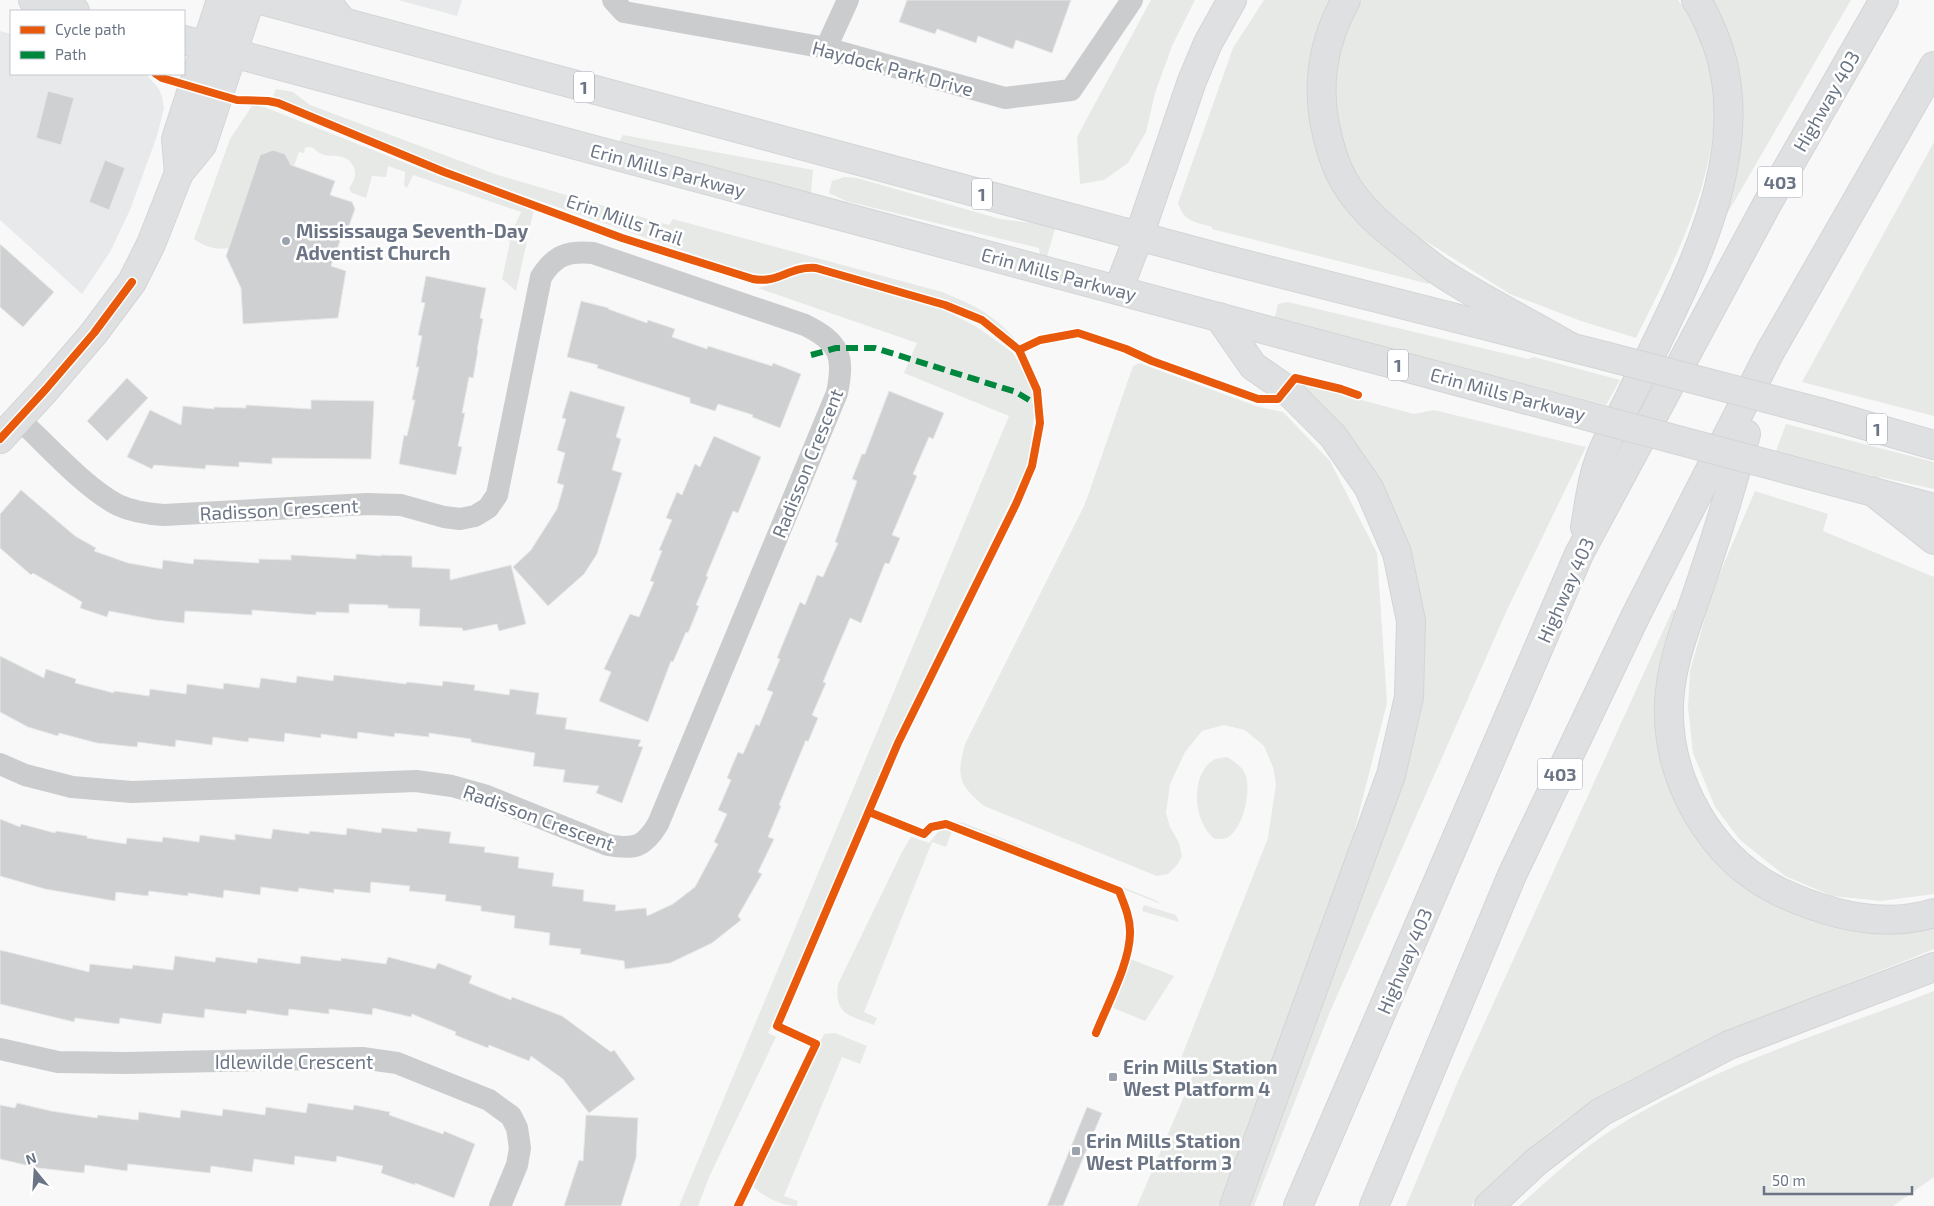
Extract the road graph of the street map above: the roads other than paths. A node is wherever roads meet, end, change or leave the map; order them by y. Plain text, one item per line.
1 (33, 0) edge
2 (221, 0) edge
3 (250, 0) edge
4 (261, 0) edge
5 (325, 0) edge
6 (613, 0) edge
7 (848, 0) edge
8 (1132, 0) edge
9 (1232, 0) edge
10 (1346, 0) edge
11 (1696, 0) edge
12 (1884, 0) edge
13 (71, 10) edge
14 (343, 22) junction
15 (195, 43) edge
16 (826, 48) junction
17 (232, 53) junction
18 (1934, 66) edge
19 (179, 173) junction
20 (1140, 236) junction
21 (1118, 290) junction
22 (1220, 317) junction
23 (1569, 346) junction
24 (1770, 352) junction
25 (19, 419) junction
26 (0, 439) edge
27 (1934, 445) edge
28 (1872, 492) junction
29 (1934, 508) edge
30 (1934, 540) edge
31 (1579, 554) junction
32 (0, 764) edge
33 (1934, 913) edge
34 (1934, 966) edge
35 (0, 1049) edge
36 (500, 1206) edge
37 (1234, 1206) edge
38 (1298, 1206) edge
39 (1374, 1206) edge
40 (1489, 1206) edge

1 - 13 main road
2 - 15 main road
3 - 17 main road
4 - 14 main road, 1
5 - 14 main road
6 - 16 street, Haydock Park Drive
7 - 16 street
8 - 16 street, Haydock Park Drive
9 - 20 main road
10 - 23 main road
11 - 31 main road
12 - 31 main road, Highway 403 / 403
14 - 20 main road, 1
15 - 17 main road, Erin Mills Parkway / 1
15 - 19 main road
17 - 19 main road
17 - 21 main road, Erin Mills Parkway / 1
18 - 24 main road, 403
19 - 25 main road
20 - 21 main road
20 - 23 main road, 1
21 - 22 main road, Erin Mills Parkway / 1
22 - 28 main road, Erin Mills Parkway / 1, bridge
22 - 37 main road
23 - 27 main road, 1, bridge
24 - 33 main road
24 - 39 main road, 403
25 - 26 main road
25 - 32 street, Radisson Crescent
28 - 29 main road, Erin Mills Parkway / 1
28 - 30 main road
31 - 38 main road, Highway 403 / 403
34 - 40 main road
35 - 36 street, Idlewilde Crescent

